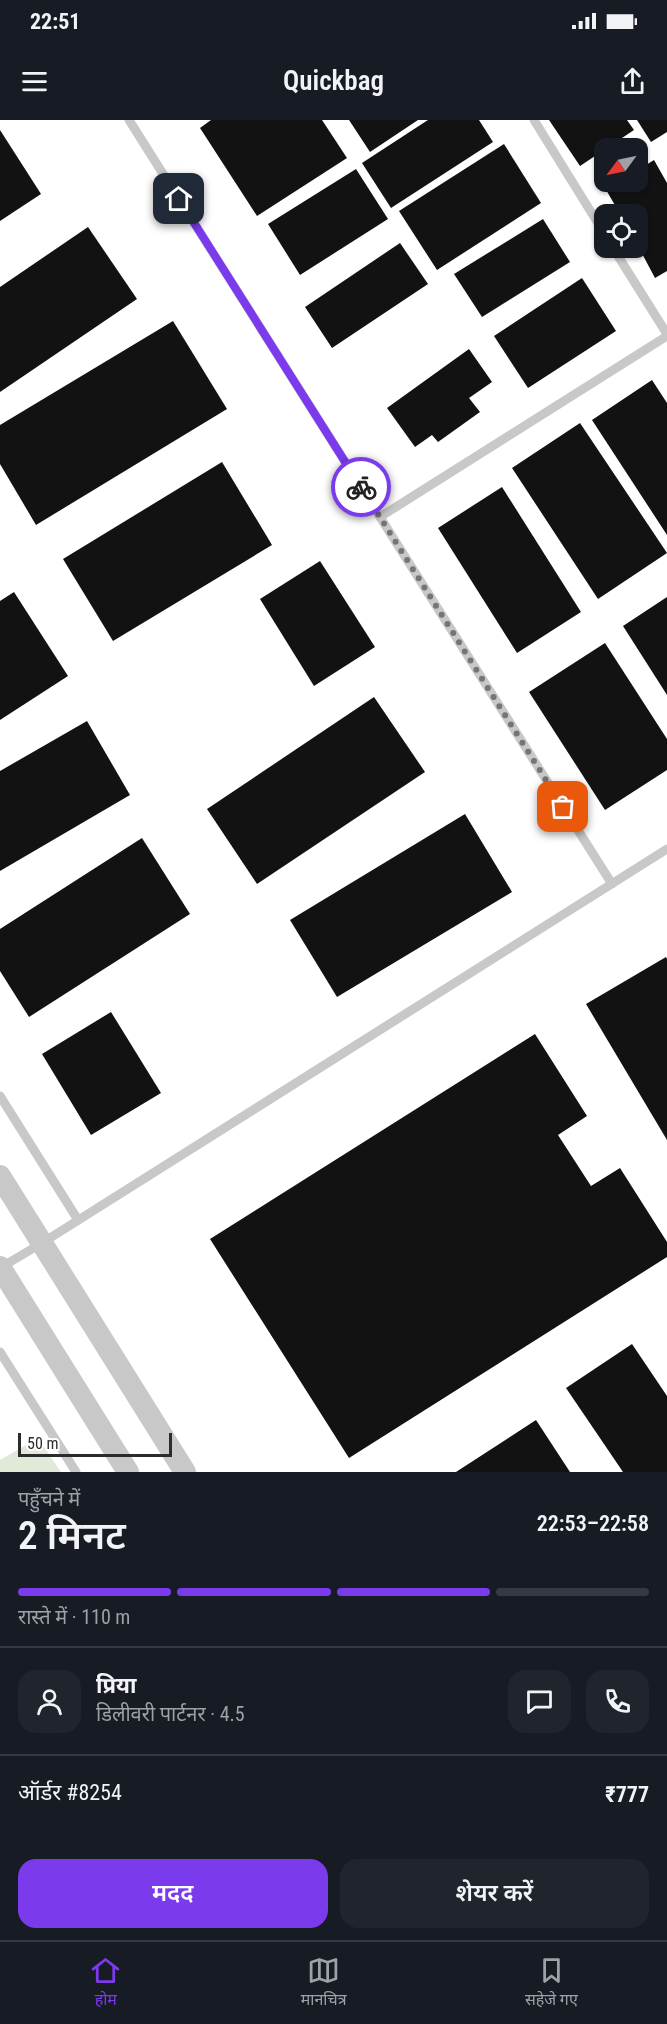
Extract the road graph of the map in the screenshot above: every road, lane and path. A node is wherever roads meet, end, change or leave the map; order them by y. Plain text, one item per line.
1 (129, 120) edge
2 (534, 120) edge
3 (594, 217) edge
4 (619, 258) edge
5 (667, 335) edge
6 (380, 517) junction
7 (667, 849) edge
8 (612, 884) junction
9 (0, 1096) edge
10 (0, 1176) edge
11 (78, 1220) junction
12 (42, 1243) junction
13 (0, 1267) edge
14 (0, 1352) edge
15 (76, 1472) edge
16 (128, 1472) edge
17 (185, 1472) edge

1 - 6 lane
2 - 3 lane
4 - 5 lane
5 - 6 lane
6 - 8 lane
7 - 8 lane
8 - 11 lane
9 - 11 lane
10 - 12 street
11 - 12 lane
12 - 13 lane
12 - 17 street
13 - 16 street
14 - 15 lane

